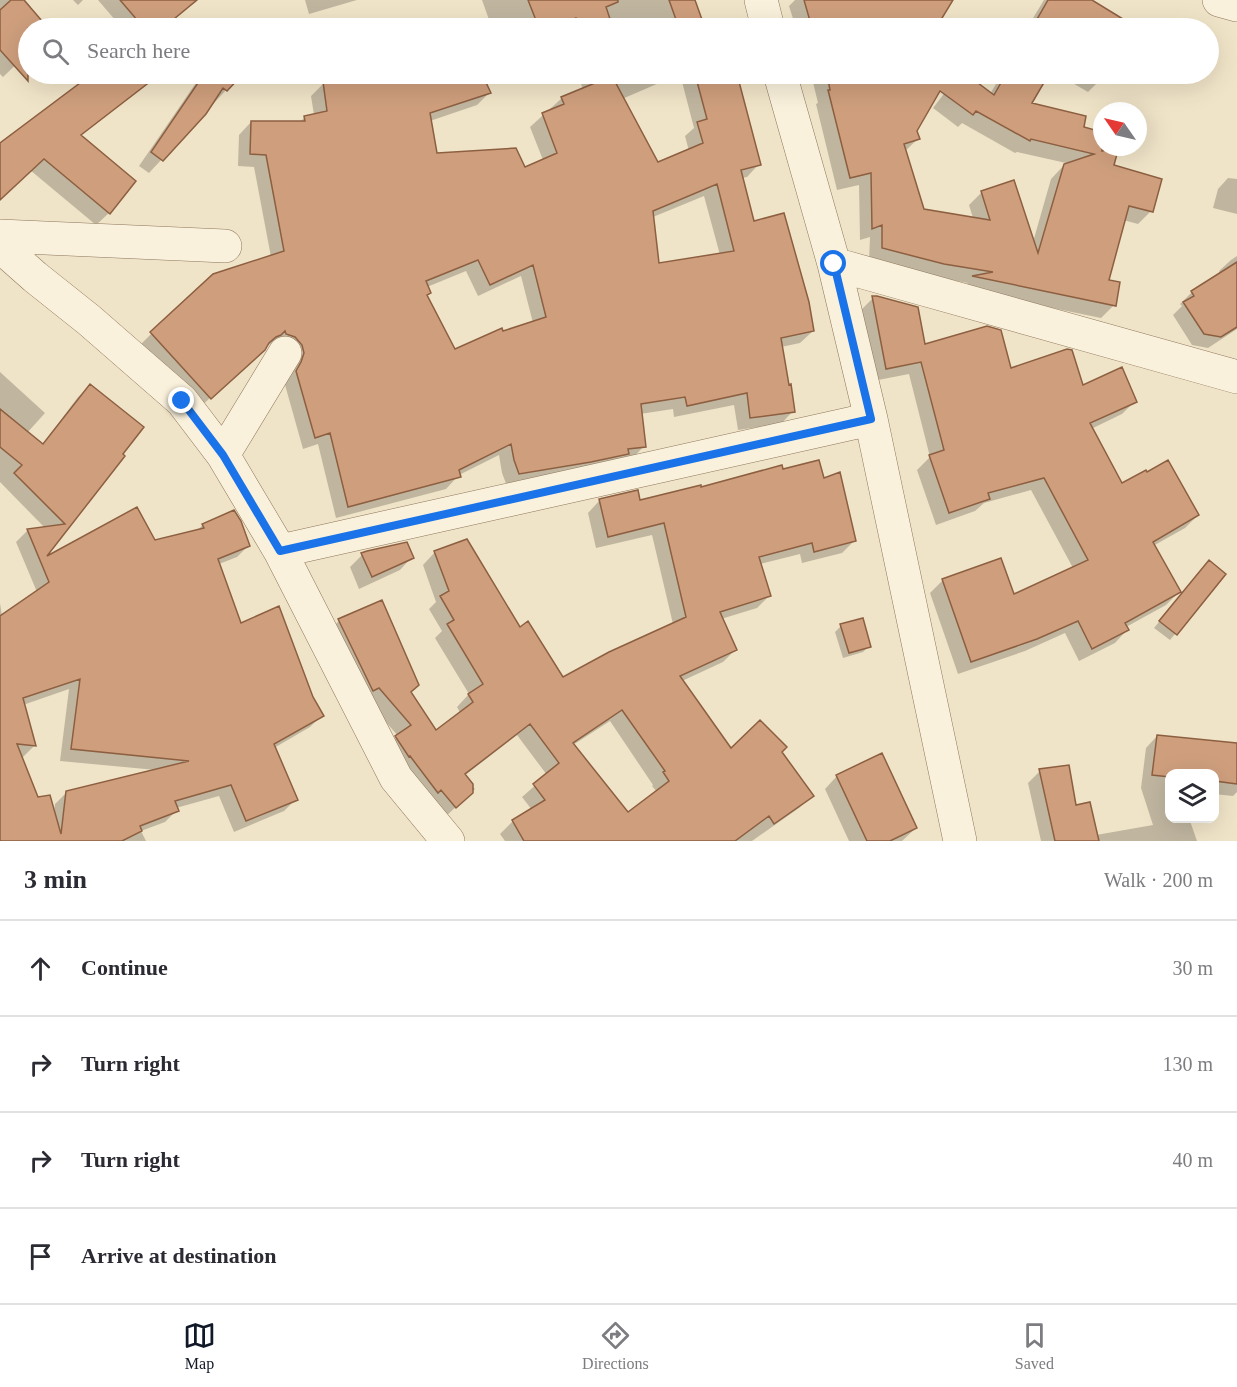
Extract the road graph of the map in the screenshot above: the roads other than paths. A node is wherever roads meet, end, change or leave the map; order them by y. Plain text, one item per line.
1 (761, 0) edge
2 (1219, 0) edge
3 (1237, 5) edge
4 (766, 18) edge
5 (783, 84) edge
6 (0, 236) edge
7 (0, 246) edge
8 (225, 246) dead end
9 (834, 264) junction
10 (285, 352) dead end
11 (1237, 377) edge
12 (871, 419) junction
13 (223, 455) junction
14 (280, 551) junction
15 (448, 841) edge
16 (960, 841) edge

1 - 4 street
2 - 3 street
5 - 9 street
6 - 8 street
7 - 13 street
9 - 11 street
9 - 12 street
10 - 13 street
12 - 14 street
12 - 16 street
13 - 14 street
14 - 15 street

